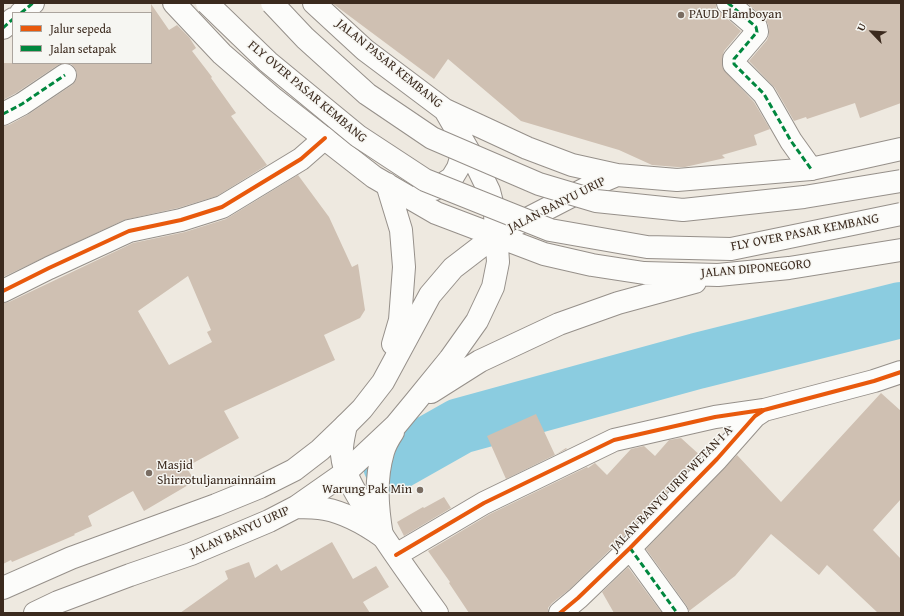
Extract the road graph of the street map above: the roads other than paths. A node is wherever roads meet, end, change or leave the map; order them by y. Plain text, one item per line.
1 (33, 3) edge
2 (174, 3) edge
3 (207, 3) edge
4 (272, 3) edge
5 (314, 3) edge
6 (728, 3) edge
7 (22, 12) edge
8 (12, 20) edge
9 (3, 28) edge
10 (65, 75) dead end
11 (446, 110) junction
12 (3, 114) edge
13 (460, 137) junction
14 (325, 138) junction
15 (901, 149) edge
16 (811, 169) junction
17 (618, 175) junction
18 (380, 180) junction
19 (901, 181) edge
20 (901, 214) edge
21 (496, 235) junction
22 (901, 250) edge
23 (718, 275) junction
24 (3, 291) edge
25 (901, 372) edge
26 (383, 382) junction
27 (415, 402) junction
28 (764, 410) junction
29 (346, 425) junction
30 (396, 425) junction
31 (346, 472) junction
32 (296, 507) junction
33 (382, 536) junction
34 (630, 548) junction
35 (396, 555) junction
36 (3, 588) edge
37 (35, 613) edge
38 (437, 613) edge
39 (560, 613) edge
40 (677, 613) edge

1 - 7 main road
2 - 14 main road
3 - 20 main road, FLY OVER PASAR KEMBANG, bridge
4 - 19 main road, bridge
5 - 11 main road, JALAN PASAR KEMBANG
6 - 16 main road
8 - 9 main road
10 - 12 main road
11 - 13 main road, JALAN PASAR KEMBANG
11 - 17 main road, JALAN PASAR KEMBANG
13 - 18 main road
13 - 21 main road, JALAN BANYU URIP
14 - 18 main road
14 - 24 main road
15 - 16 main road
16 - 17 main road
17 - 21 main road, JALAN BANYU URIP
18 - 21 main road
18 - 26 main road
21 - 23 main road, JALAN DIPONEGORO
21 - 26 main road, JALAN BANYU URIP
21 - 27 main road, JALAN BANYU URIP
22 - 23 main road, JALAN DIPONEGORO
23 - 27 main road
25 - 28 main road, JALAN BANYU URIP WETAN I A
26 - 29 main road, JALAN BANYU URIP
27 - 30 main road, JALAN BANYU URIP
28 - 34 main road, JALAN BANYU URIP WETAN I A
28 - 35 main road
29 - 31 main road
29 - 36 main road, JALAN BANYU URIP
30 - 31 main road, JALAN BANYU URIP
30 - 33 main road
31 - 32 main road, JALAN BANYU URIP
31 - 33 main road
32 - 33 main road
32 - 37 main road, JALAN BANYU URIP
33 - 35 main road
34 - 39 main road, JALAN BANYU URIP WETAN I A
34 - 40 main road
35 - 38 main road

